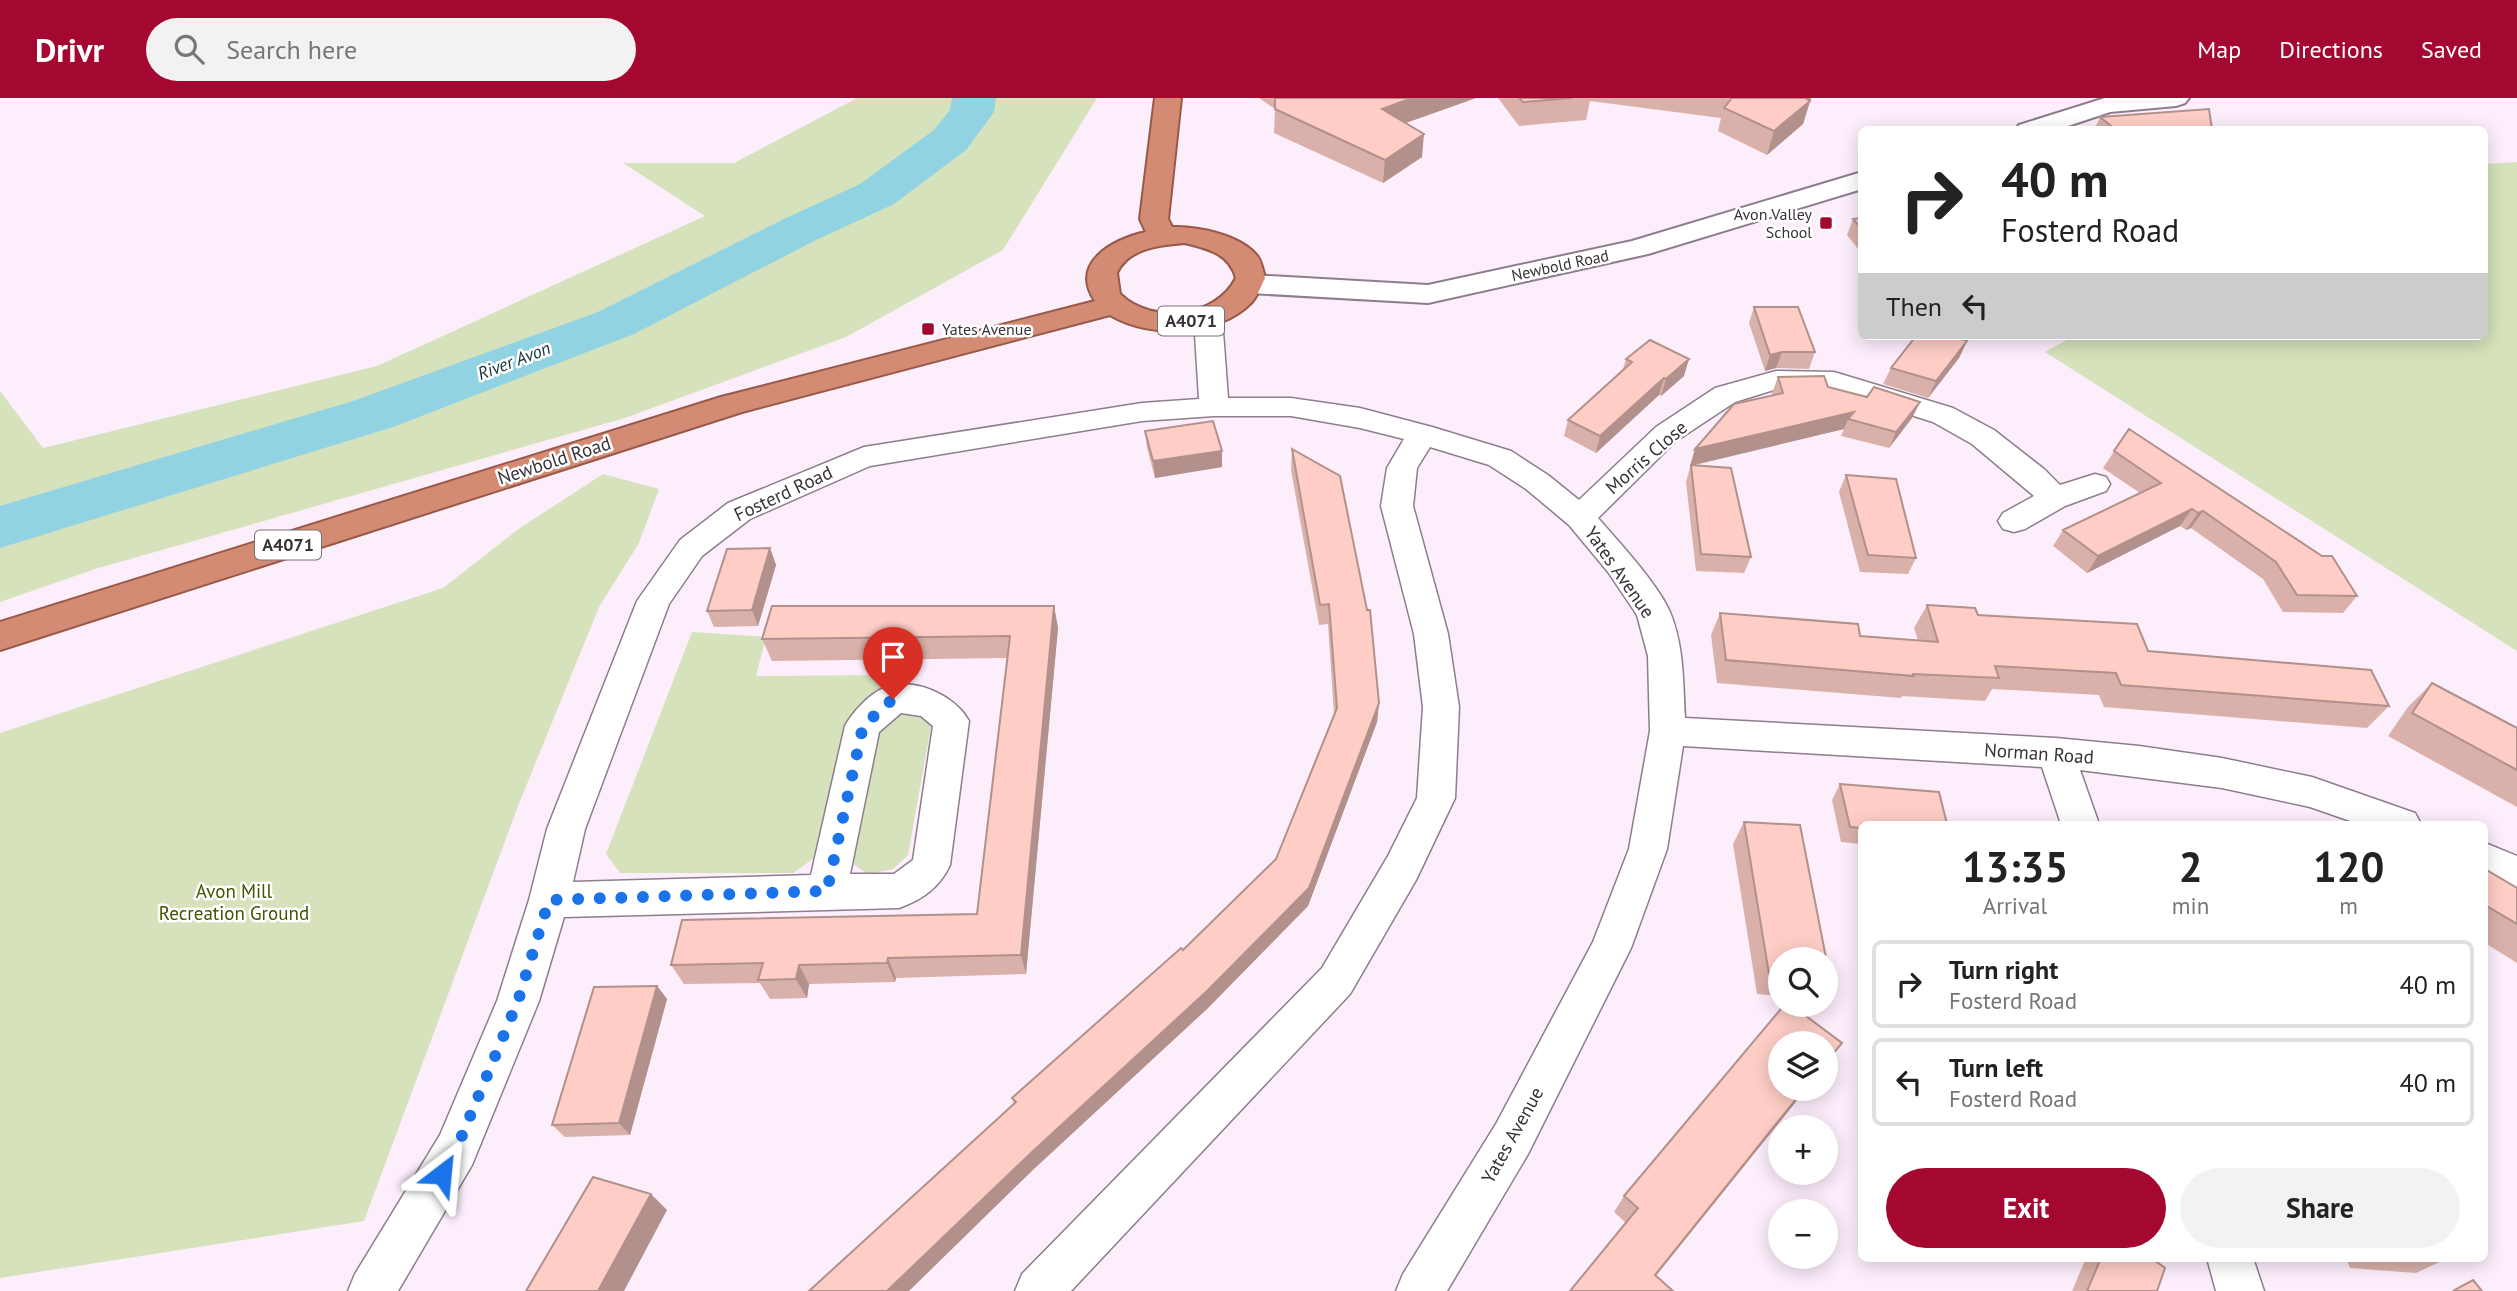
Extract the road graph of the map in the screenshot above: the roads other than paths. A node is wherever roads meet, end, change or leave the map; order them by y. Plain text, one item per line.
1 (1168, 98) edge
2 (2176, 98) edge
3 (2041, 126) edge
4 (1858, 181) edge
5 (1162, 236) junction
6 (1250, 284) junction
7 (1115, 305) junction
8 (1208, 318) junction
9 (1214, 407) junction
10 (1054, 427) joint
11 (1422, 434) junction
12 (2095, 484) dead end
13 (2054, 498) junction
14 (1580, 517) junction
15 (2014, 521) dead end
16 (0, 636) edge
17 (1668, 731) junction
18 (2056, 753) junction
19 (2079, 821) edge
20 (2394, 821) edge
21 (2488, 860) edge
22 (2517, 874) edge
23 (827, 891) junction
24 (549, 900) junction
25 (2231, 1262) edge
26 (372, 1291) edge
27 (1039, 1291) edge
28 (1420, 1291) edge
29 (2240, 1291) edge

1 - 5 highway
2 - 3 main road
4 - 6 main road, Newbold Road
5 - 6 highway
5 - 7 highway
6 - 8 highway, A4071
7 - 8 highway, A4071
7 - 16 highway, Newbold Road / A4071
8 - 9 street
9 - 10 street, Yates Avenue
9 - 11 street, Yates Avenue
10 - 24 street, Fosterd Road
11 - 14 street, Yates Avenue
11 - 27 street
12 - 13 street
13 - 14 street, Morris Close
13 - 15 street
14 - 17 street, Yates Avenue
17 - 18 street, Norman Road
17 - 28 street, Yates Avenue
18 - 19 street
18 - 20 street, Norman Road
21 - 22 street
23 - 23 street
23 - 24 street
24 - 26 street, Fosterd Road
25 - 29 street

